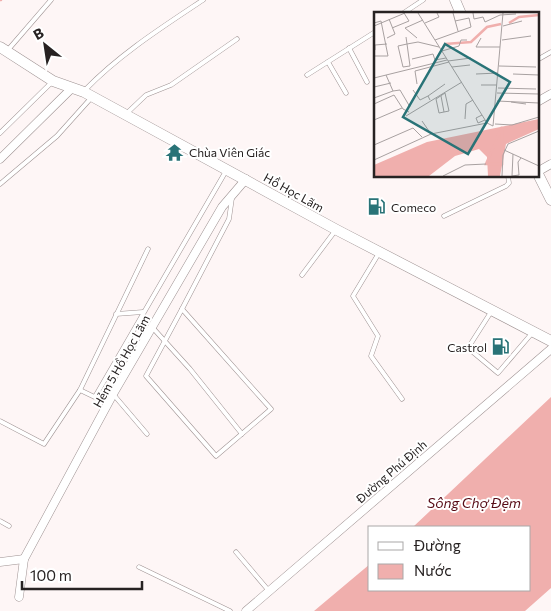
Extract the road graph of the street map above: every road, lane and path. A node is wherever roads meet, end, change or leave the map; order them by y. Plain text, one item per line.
1 (51, 0) edge
2 (203, 0) edge
3 (423, 0) edge
4 (455, 0) edge
5 (405, 12) edge
6 (460, 12) edge
7 (374, 33) edge
8 (237, 39) dead end
9 (349, 48) junction
10 (3, 49) edge
11 (551, 52) edge
12 (538, 59) edge
13 (328, 62) junction
14 (307, 75) dead end
15 (53, 81) junction
16 (368, 82) dead end
17 (71, 89) junction
18 (346, 93) dead end
19 (88, 94) junction
20 (551, 94) edge
21 (538, 101) edge
22 (126, 114) junction
23 (0, 133) edge
24 (0, 159) edge
25 (551, 164) edge
26 (228, 170) junction
27 (538, 171) edge
28 (538, 174) edge
29 (508, 178) edge
30 (246, 179) junction
31 (0, 184) edge
32 (232, 196) junction
33 (551, 200) edge
34 (444, 216) dead end
35 (337, 230) junction
36 (148, 249) dead end
37 (380, 251) junction
38 (302, 275) dead end
39 (182, 309) junction
40 (492, 310) junction
41 (144, 312) junction
42 (116, 314) junction
43 (152, 327) junction
44 (533, 331) junction
45 (551, 341) edge
46 (165, 343) junction
47 (551, 349) edge
48 (80, 390) junction
49 (113, 394) junction
50 (96, 395) junction
51 (402, 399) dead end
52 (109, 404) junction
53 (0, 421) edge
54 (147, 434) dead end
55 (242, 434) junction
56 (0, 521) edge
57 (9, 526) dead end
58 (236, 552) dead end
59 (24, 559) junction
60 (0, 562) edge
61 (139, 567) dead end
62 (268, 591) junction
63 (19, 597) dead end
64 (230, 611) edge
65 (246, 611) edge

1 - 10 lane
2 - 19 lane
3 - 5 lane
4 - 6 main road
7 - 9 lane
8 - 22 lane
9 - 13 lane
9 - 16 lane
10 - 15 main road, Hồ Học Lãm
11 - 12 lane
13 - 14 lane
13 - 18 lane
15 - 17 main road, Hồ Học Lãm
15 - 23 lane
17 - 19 main road, Hồ Học Lãm
17 - 24 street
19 - 22 main road, Hồ Học Lãm
19 - 31 lane
20 - 21 street
22 - 26 main road, Hồ Học Lãm
25 - 27 street
26 - 30 main road, Hồ Học Lãm
26 - 41 lane
28 - 33 main road
29 - 34 lane
30 - 32 street, Hẻm 5 Hồ Học Lãm
30 - 35 main road, Hồ Học Lãm
32 - 39 lane
32 - 43 street, Hẻm 5 Hồ Học Lãm
35 - 37 main road, Hồ Học Lãm
35 - 38 lane
36 - 42 lane
37 - 40 main road, Hồ Học Lãm
37 - 51 lane
39 - 46 lane
39 - 55 lane
40 - 44 main road, Hồ Học Lãm
40 - 44 lane
41 - 42 lane
41 - 50 lane
42 - 48 lane
43 - 46 lane
43 - 49 street, Hẻm 5 Hồ Học Lãm
44 - 45 main road, Hồ Học Lãm
46 - 55 lane
46 - 55 lane
47 - 62 street, Đường Phú Định
48 - 50 lane
48 - 53 lane
49 - 52 street, Hẻm 5 Hồ Học Lãm
49 - 54 lane
50 - 52 lane
52 - 59 street, Hẻm 5 Hồ Học Lãm
56 - 57 lane
58 - 62 lane
59 - 60 street
59 - 63 street
61 - 64 lane
62 - 65 street, Đường Phú Định

